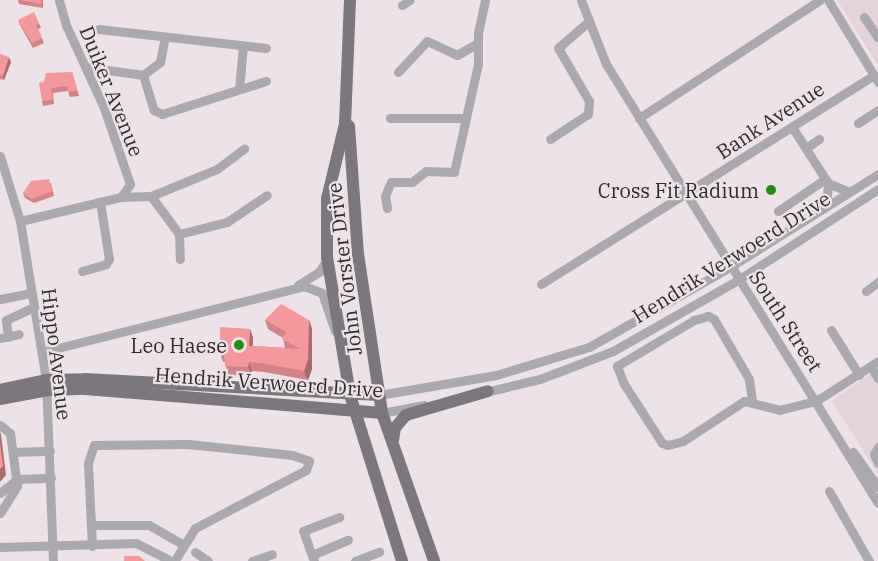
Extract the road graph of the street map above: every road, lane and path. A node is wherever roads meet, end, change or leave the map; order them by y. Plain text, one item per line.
1 (59, 0) edge
2 (352, 0) edge
3 (485, 0) edge
4 (581, 0) edge
5 (820, 0) edge
6 (828, 0) edge
7 (864, 17) dead end
8 (587, 23) junction
9 (99, 29) dead end
10 (165, 37) junction
11 (878, 38) edge
12 (478, 43) junction
13 (243, 46) junction
14 (266, 48) dead end
15 (878, 61) edge
16 (86, 67) junction
17 (398, 72) dead end
18 (874, 73) edge
19 (143, 75) junction
20 (266, 81) dead end
21 (239, 89) junction
22 (878, 110) edge
23 (390, 118) dead end
24 (466, 118) junction
25 (639, 118) junction
26 (858, 123) dead end
27 (792, 127) junction
28 (550, 139) dead end
29 (819, 139) dead end
30 (806, 147) junction
31 (244, 149) dead end
32 (0, 156) edge
33 (878, 174) edge
34 (827, 181) junction
35 (130, 184) junction
36 (878, 189) edge
37 (849, 192) junction
38 (267, 195) dead end
39 (686, 195) junction
40 (149, 196) junction
41 (120, 197) junction
42 (100, 202) junction
43 (826, 207) junction
44 (387, 208) dead end
45 (778, 211) dead end
46 (20, 221) junction
47 (179, 234) junction
48 (327, 257) junction
49 (180, 259) dead end
50 (730, 267) junction
51 (82, 270) dead end
52 (738, 280) junction
53 (878, 282) edge
54 (541, 284) dead end
55 (294, 288) junction
56 (866, 291) dead end
57 (32, 293) junction
58 (0, 299) edge
59 (34, 307) junction
60 (831, 330) dead end
61 (19, 334) dead end
62 (4, 337) edge
63 (42, 352) junction
64 (344, 362) junction
65 (874, 364) edge
66 (859, 375) junction
67 (878, 378) edge
68 (47, 385) junction
69 (0, 390) edge
70 (488, 391) junction
71 (350, 395) junction
72 (379, 395) junction
73 (0, 399) edge
74 (752, 401) junction
75 (816, 401) junction
76 (354, 411) junction
77 (382, 413) junction
78 (0, 425) edge
79 (393, 440) junction
80 (843, 446) junction
81 (878, 447) edge
82 (50, 451) junction
83 (13, 452) junction
84 (878, 463) edge
85 (51, 478) junction
86 (17, 479) junction
87 (878, 487) edge
88 (829, 491) dead end
89 (0, 494) edge
90 (878, 503) edge
91 (0, 513) edge
92 (339, 518) dead end
93 (91, 525) junction
94 (172, 538) junction
95 (348, 540) dead end
96 (184, 545) junction
97 (92, 546) junction
98 (0, 548) edge
99 (54, 548) junction
100 (195, 552) dead end
101 (379, 552) dead end
102 (272, 554) dead end
103 (313, 558) edge
104 (170, 559) edge
105 (53, 561) edge
106 (208, 561) edge
107 (252, 561) edge
108 (355, 561) edge
109 (402, 561) edge
110 (434, 561) edge
111 (869, 561) edge

1 - 16 street, Duiker Avenue
2 - 48 main road, John Vorster Drive
2 - 72 main road, John Vorster Drive
3 - 12 street
4 - 8 street, South Street
5 - 25 street
6 - 18 street
7 - 11 street
8 - 25 street, South Street
8 - 28 street
9 - 10 street
10 - 13 street
10 - 19 street
12 - 17 street
12 - 24 street
13 - 14 street
13 - 21 street
15 - 18 street, Bank Avenue
16 - 19 street
16 - 35 street, Duiker Avenue
18 - 27 street, Bank Avenue
19 - 21 street
20 - 21 street
22 - 26 street
23 - 24 street
24 - 44 street
25 - 39 street, South Street
27 - 30 street
27 - 39 street, Bank Avenue
29 - 30 street
30 - 34 street
31 - 40 street
32 - 46 street, Hippo Avenue
33 - 37 street, Hendrik Verwoerd Drive
34 - 37 street
34 - 43 street
34 - 45 street
35 - 40 street
35 - 41 street, Duiker Avenue
36 - 52 street, Hendrik Verwoerd Drive
37 - 43 street, Hendrik Verwoerd Drive
38 - 47 street
39 - 50 street, South Street
39 - 54 street, Bank Avenue
40 - 41 street
40 - 47 street
41 - 42 street
42 - 46 street
42 - 51 street
43 - 50 street, Hendrik Verwoerd Drive
46 - 57 street, Hippo Avenue
47 - 49 street
48 - 55 street
48 - 64 main road, John Vorster Drive
50 - 52 street, South Street
50 - 72 street, Hendrik Verwoerd Drive
52 - 70 street, Hendrik Verwoerd Drive
52 - 75 street, South Street
53 - 56 street
55 - 63 street
55 - 64 street
57 - 58 street
57 - 59 street, Hippo Avenue
59 - 62 street
59 - 63 street, Hippo Avenue
60 - 66 street
61 - 62 street
63 - 68 street, Hippo Avenue
64 - 71 main road, John Vorster Drive
65 - 66 street
65 - 67 street
66 - 75 street
68 - 69 main road, Hendrik Verwoerd Drive
68 - 71 main road, Hendrik Verwoerd Drive
68 - 73 main road, Hendrik Verwoerd Drive
68 - 76 main road, Hendrik Verwoerd Drive
68 - 82 street, Hippo Avenue
70 - 77 street, Hendrik Verwoerd Drive
70 - 79 main road
71 - 72 main road, Hendrik Verwoerd Drive
71 - 76 main road, John Vorster Drive
72 - 77 main road, John Vorster Drive
74 - 74 street
74 - 75 street
75 - 80 street, South Street
76 - 77 main road, Hendrik Verwoerd Drive
76 - 109 main road, John Vorster Drive
77 - 79 main road, John Vorster Drive
78 - 83 street
79 - 110 main road, John Vorster Drive
80 - 87 street
80 - 90 street, South Street
81 - 84 street
82 - 83 street
82 - 85 street, Hippo Avenue
83 - 86 street
85 - 86 street
85 - 99 street, Hippo Avenue
86 - 89 street
86 - 91 street
88 - 111 street
92 - 103 street
93 - 94 street
93 - 96 street
93 - 97 street
94 - 96 street
94 - 104 street
95 - 103 street
96 - 104 street
97 - 99 street
97 - 104 street
98 - 99 street
99 - 105 street, Hippo Avenue
100 - 106 street
101 - 108 street
102 - 107 street

